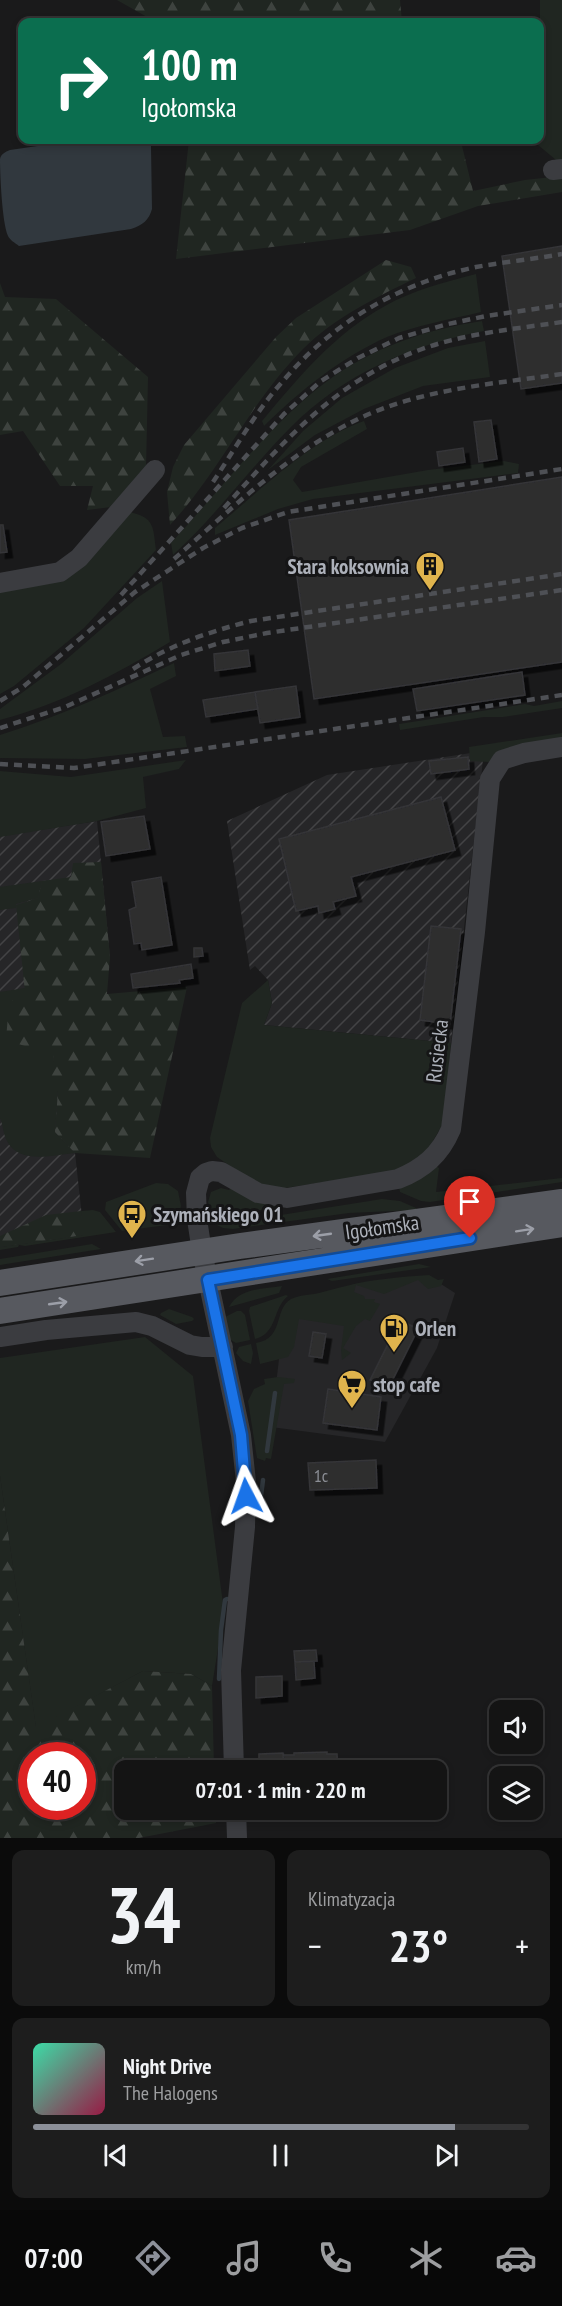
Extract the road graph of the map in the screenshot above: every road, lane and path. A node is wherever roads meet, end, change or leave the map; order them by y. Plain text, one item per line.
1 (155, 470) dead end
2 (0, 583) edge
3 (562, 747) edge
4 (562, 1202) edge
5 (562, 1224) edge
6 (202, 1252) junction
7 (208, 1280) junction
8 (0, 1283) edge
9 (0, 1311) edge
10 (0, 1337) edge
11 (223, 1347) junction
12 (234, 1760) edge
13 (236, 1820) edge
14 (237, 1838) edge

1 - 2 street
3 - 6 street, Rusiecka
4 -> 6 main road, Igołomska
7 -> 5 main road, Igołomska
6 - 7 street
6 -> 8 main road, Igołomska
9 -> 7 main road, Igołomska
7 - 11 street
10 - 11 street
11 - 12 street
13 - 14 street

